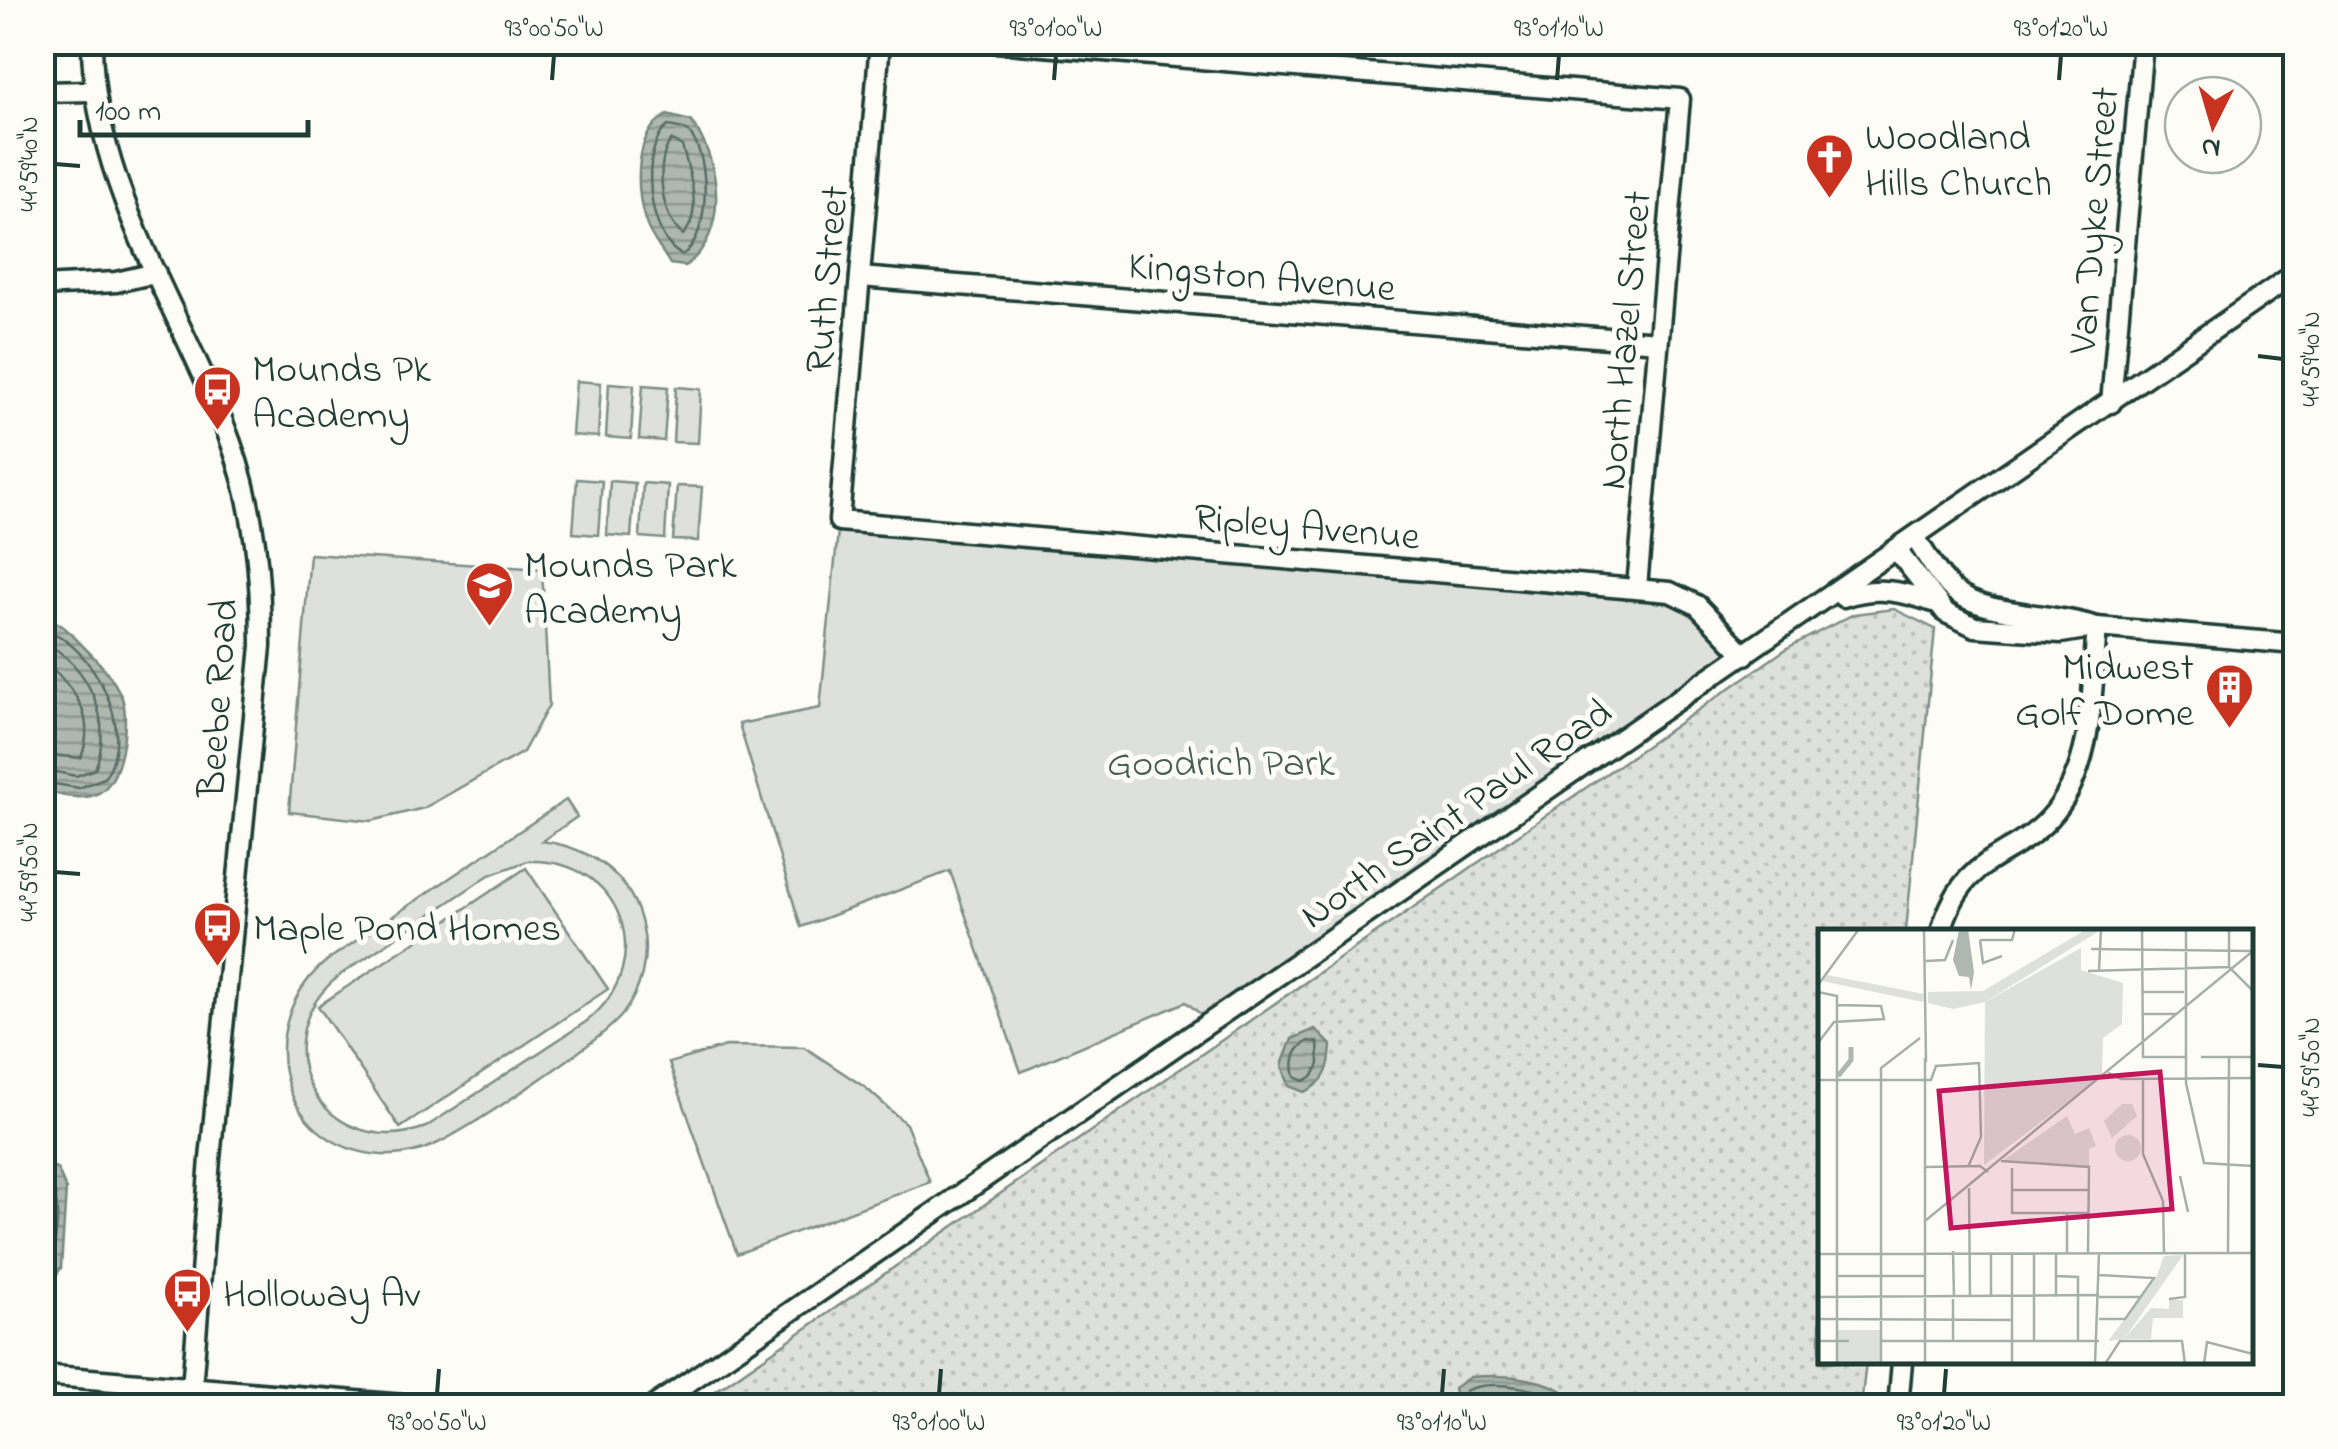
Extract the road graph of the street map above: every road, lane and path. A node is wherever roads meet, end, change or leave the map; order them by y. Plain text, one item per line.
1 (92, 42) edge
2 (880, 42) edge
3 (995, 42) edge
4 (2143, 42) edge
5 (1110, 47) edge
6 (92, 91) junction
7 (42, 92) edge
8 (156, 272) junction
9 (2296, 273) edge
10 (860, 278) junction
11 (42, 286) edge
12 (1658, 342) junction
13 (2111, 403) junction
14 (840, 521) joint
15 (1916, 539) junction
16 (1898, 552) junction
17 (1637, 587) junction
18 (1823, 603) junction
19 (1936, 603) junction
20 (2097, 627) junction
21 (2296, 644) edge
22 (1746, 654) junction
23 (1942, 929) edge
24 (1902, 1364) edge
25 (42, 1375) edge
26 (192, 1388) junction
27 (416, 1406) edge
28 (654, 1406) edge
29 (1898, 1406) edge

1 - 6 street, Beebe Road
2 - 10 street, Ruth Street
3 - 5 street
4 - 13 street, Van Dyke Street
5 - 12 street, North Hazel Street
6 - 7 street
6 - 8 street, Beebe Road
8 - 11 street
8 - 26 street, Beebe Road
9 - 13 street, North Saint Paul Road
10 - 12 street, Kingston Avenue
10 - 14 street, Ruth Street
12 - 17 street, North Hazel Street
13 - 15 street, North Saint Paul Road
14 - 17 street, Ripley Avenue
15 - 16 street, North Saint Paul Road
15 - 20 street
16 - 18 street, North Saint Paul Road
16 - 19 street
17 - 22 street, Ripley Avenue
18 - 19 street
18 - 22 street, North Saint Paul Road
19 - 20 street
20 - 21 street
20 - 23 street
22 - 28 street, North Saint Paul Road
24 - 29 street
25 - 26 street
26 - 27 street

